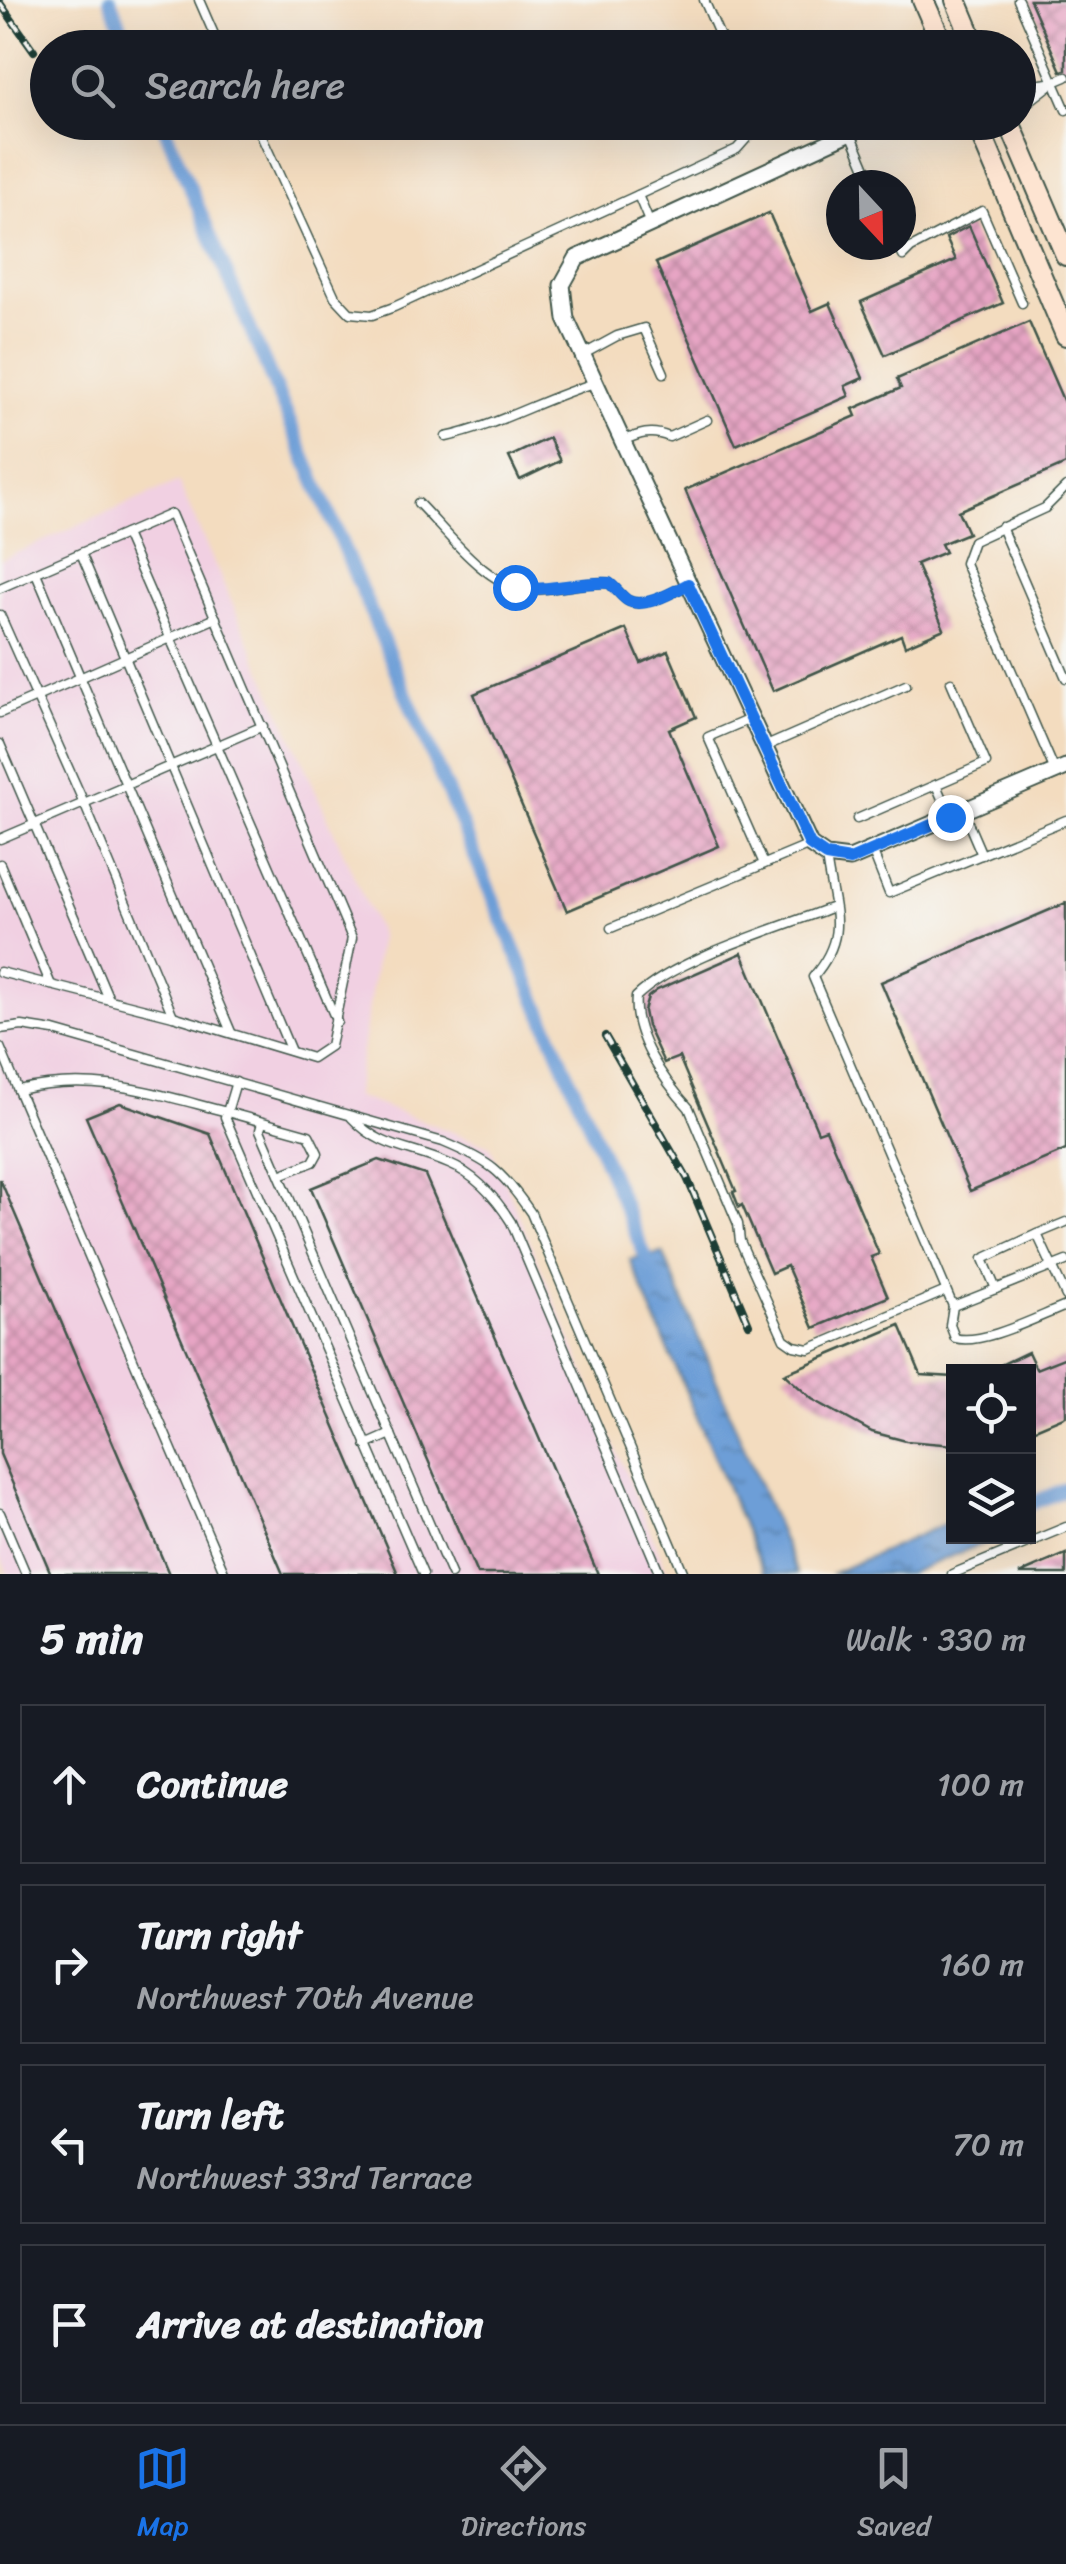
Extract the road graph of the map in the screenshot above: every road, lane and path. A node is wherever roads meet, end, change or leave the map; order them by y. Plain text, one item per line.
1 (198, 0) edge
2 (704, 0) edge
3 (923, 0) edge
4 (956, 0) edge
5 (1018, 0) edge
6 (212, 30) edge
7 (717, 30) edge
8 (936, 30) edge
9 (968, 30) edge
10 (1031, 30) edge
11 (1036, 41) edge
12 (1066, 77) edge
13 (1054, 82) junction
14 (1036, 84) edge
15 (1036, 96) edge
16 (1066, 110) edge
17 (263, 140) edge
18 (745, 140) edge
19 (836, 140) edge
20 (854, 140) edge
21 (984, 140) edge
22 (1017, 140) edge
23 (867, 170) edge
24 (638, 195) junction
25 (650, 224) junction
26 (916, 245) edge
27 (1065, 251) edge
28 (1035, 263) junction
29 (1022, 303) dead end
30 (1066, 335) edge
31 (582, 355) junction
32 (664, 374) dead end
33 (595, 383) junction
34 (707, 420) dead end
35 (446, 437) dead end
36 (622, 442) junction
37 (1066, 487) edge
38 (418, 504) dead end
39 (1001, 527) junction
40 (126, 534) junction
41 (81, 553) junction
42 (36, 573) junction
43 (688, 584) junction
44 (0, 588) edge
45 (0, 615) edge
46 (216, 618) junction
47 (170, 638) junction
48 (127, 657) junction
49 (79, 678) junction
50 (1066, 678) edge
51 (952, 682) dead end
52 (906, 685) dead end
53 (36, 698) junction
54 (0, 714) edge
55 (751, 719) junction
56 (263, 726) junction
57 (0, 744) edge
58 (216, 746) junction
59 (764, 747) junction
60 (172, 766) junction
61 (1060, 769) edge
62 (126, 785) junction
63 (936, 785) junction
64 (84, 802) junction
65 (956, 814) junction
66 (857, 819) dead end
67 (1066, 820) edge
68 (34, 824) junction
69 (0, 839) edge
70 (810, 845) junction
71 (872, 850) junction
72 (982, 855) junction
73 (826, 856) junction
74 (0, 864) edge
75 (764, 864) junction
76 (833, 907) junction
77 (611, 928) dead end
78 (0, 972) edge
79 (51, 985) junction
80 (108, 1000) junction
81 (173, 1016) junction
82 (337, 1022) junction
83 (0, 1029) edge
84 (232, 1032) junction
85 (0, 1047) edge
86 (290, 1049) junction
87 (236, 1082) junction
88 (18, 1090) junction
89 (226, 1112) junction
90 (349, 1115) junction
91 (262, 1123) junction
92 (280, 1175) junction
93 (1066, 1222) edge
94 (1037, 1234) junction
95 (1066, 1261) edge
96 (1050, 1268) junction
97 (996, 1288) junction
98 (946, 1291) junction
99 (1066, 1296) edge
100 (953, 1306) junction
101 (1066, 1306) edge
102 (391, 1434) junction
103 (366, 1445) junction
104 (0, 1513) edge
105 (1066, 1528) edge
106 (26, 1574) edge
107 (225, 1574) edge
108 (423, 1574) edge
109 (451, 1574) edge
110 (660, 1574) edge
111 (684, 1574) edge
112 (952, 1574) edge

1 - 6 lane
2 - 7 lane
3 - 8 main road
4 - 9 main road
5 - 10 lane
11 - 13 lane
12 - 13 lane
13 - 14 lane
13 - 15 lane
13 - 16 lane
17 - 24 lane
18 - 24 lane
19 - 25 street
20 - 23 lane
21 - 28 main road
22 - 27 main road
24 - 25 lane
25 - 31 street
26 - 29 lane
27 - 28 main road
28 - 30 main road
31 - 32 lane
31 - 33 street
33 - 35 lane
33 - 36 street
34 - 36 lane
36 - 43 street
37 - 39 lane
38 - 43 lane
39 - 50 lane
39 - 61 lane
40 - 41 lane
40 - 46 lane
40 - 47 lane
41 - 42 lane
41 - 48 lane
42 - 44 lane
42 - 49 lane
43 - 55 street
45 - 53 lane
46 - 47 lane
46 - 56 lane
47 - 48 lane
47 - 58 lane
48 - 49 lane
48 - 60 lane
49 - 53 lane
49 - 62 lane
51 - 63 lane
52 - 59 lane
53 - 54 lane
53 - 64 lane
55 - 59 street
55 - 75 lane
56 - 58 lane
56 - 82 lane
57 - 68 lane
58 - 60 lane
58 - 82 lane
59 - 70 street
60 - 62 lane
60 - 86 lane
61 - 65 street
62 - 64 lane
62 - 84 lane
63 - 65 lane
63 - 66 lane
64 - 68 lane
64 - 81 lane
65 - 71 street
65 - 72 lane
67 - 72 lane
68 - 69 lane
68 - 80 lane
70 - 73 street
70 - 75 lane
71 - 72 lane
71 - 73 street
73 - 76 lane
74 - 79 lane
75 - 77 lane
76 - 98 lane
76 - 98 lane
78 - 79 lane
79 - 80 lane
80 - 81 lane
81 - 84 lane
82 - 86 lane
83 - 87 lane
84 - 86 lane
85 - 88 lane
87 - 89 lane
87 - 90 lane
88 - 89 lane
88 - 107 lane
89 - 91 lane
89 - 103 lane
90 - 110 lane
90 - 111 lane
91 - 92 lane
91 - 92 lane
92 - 102 lane
93 - 94 lane
94 - 96 lane
94 - 97 lane
95 - 96 lane
96 - 97 lane
96 - 99 lane
97 - 100 lane
98 - 100 lane
100 - 101 lane
102 - 103 lane
102 - 109 lane
103 - 108 lane
104 - 106 lane
105 - 112 lane

